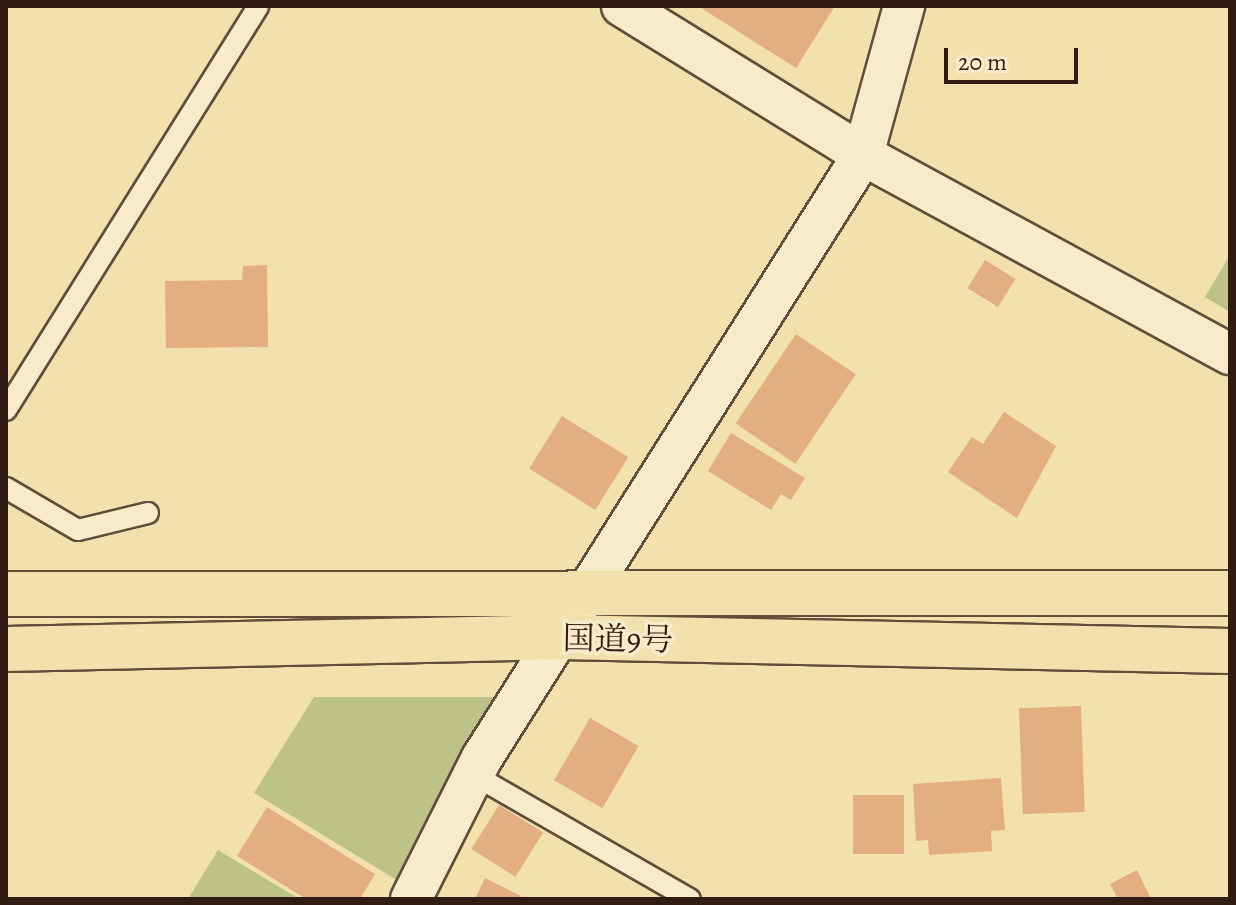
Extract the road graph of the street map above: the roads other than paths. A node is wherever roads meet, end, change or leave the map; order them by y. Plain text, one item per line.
1 (258, 6) edge
2 (622, 6) edge
3 (904, 6) edge
4 (863, 155) junction
5 (1230, 354) edge
6 (6, 410) edge
7 (6, 488) edge
8 (148, 513) dead end
9 (592, 589) junction
10 (1230, 593) edge
11 (6, 594) edge
12 (561, 637) junction
13 (6, 649) edge
14 (1230, 651) edge
15 (474, 775) junction
16 (411, 899) edge
17 (690, 899) edge

1 - 6 lane
2 - 4 street
3 - 4 street
4 - 5 street
4 - 9 street
7 - 8 lane
9 - 10 highway, 国道9号
9 - 11 highway, 国道9号
9 - 12 street
12 - 13 highway, 国道9号
12 - 14 highway, 国道9号
12 - 15 street
15 - 16 street
15 - 17 lane

